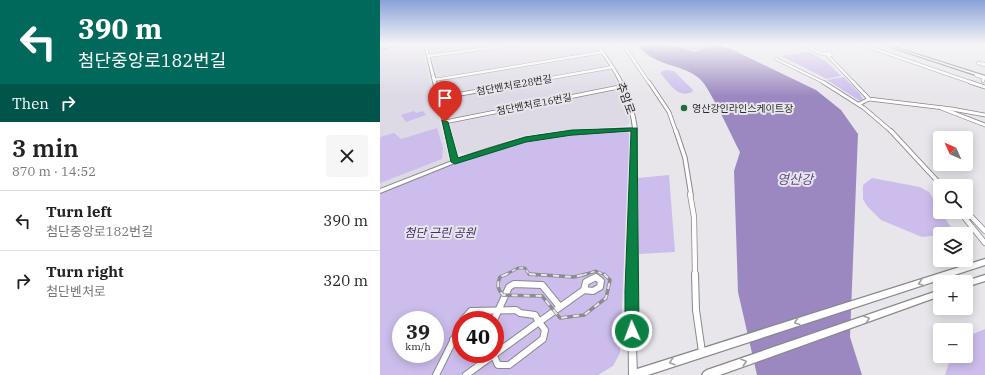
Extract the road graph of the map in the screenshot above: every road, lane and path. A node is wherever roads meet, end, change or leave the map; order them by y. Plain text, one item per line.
1 (429, 62) edge
2 (546, 62) edge
3 (609, 62) edge
4 (635, 62) edge
5 (781, 62) edge
6 (834, 62) edge
7 (911, 62) edge
8 (943, 62) joint
9 (613, 67) junction
10 (976, 74) junction
11 (985, 76) edge
12 (434, 80) junction
13 (984, 81) edge
14 (976, 84) junction
15 (624, 86) junction
16 (985, 87) edge
17 (438, 98) junction
18 (869, 99) junction
19 (859, 104) junction
20 (940, 107) junction
21 (985, 115) edge
22 (445, 122) junction
23 (985, 125) edge
24 (635, 129) junction
25 (455, 162) junction
26 (935, 179) edge
27 (380, 191) edge
28 (973, 218) edge
29 (966, 219) edge
30 (985, 231) edge
31 (985, 243) edge
32 (985, 262) edge
33 (985, 278) edge
34 (973, 282) edge
35 (584, 290) dead end
36 (933, 296) edge
37 (560, 307) junction
38 (498, 311) joint
39 (539, 322) junction
40 (452, 342) edge
41 (504, 347) edge
42 (705, 352) junction
43 (482, 363) edge
44 (497, 363) edge
45 (436, 375) edge
46 (466, 375) edge
47 (634, 375) edge
48 (707, 375) edge

1 - 12 street
2 - 12 street
3 - 9 street, 추암로
4 - 42 street
5 - 19 street
6 - 18 street
7 - 14 street
8 - 10 main road
8 - 11 main road
9 - 15 street, 추암로
9 - 17 street, 첨단벤처로28번길
10 - 11 main road
10 - 13 street
12 - 17 street
13 - 14 street
14 - 16 street
15 - 22 street, 첨단벤처로16번길
15 - 24 street, 추암로
17 - 22 street
18 - 19 street
18 - 20 street
19 - 26 street
20 - 21 street
20 - 23 street
22 - 25 street
24 - 25 street
24 - 47 street, 추암로
25 - 27 street
28 - 30 street
29 - 31 street
32 -> 42 main road
33 - 34 main road
35 - 37 street
48 -> 36 main road
37 - 38 street
37 - 39 street
38 - 39 street
39 - 41 street
39 - 44 street
40 - 45 street
42 -> 47 main road
43 - 46 street

